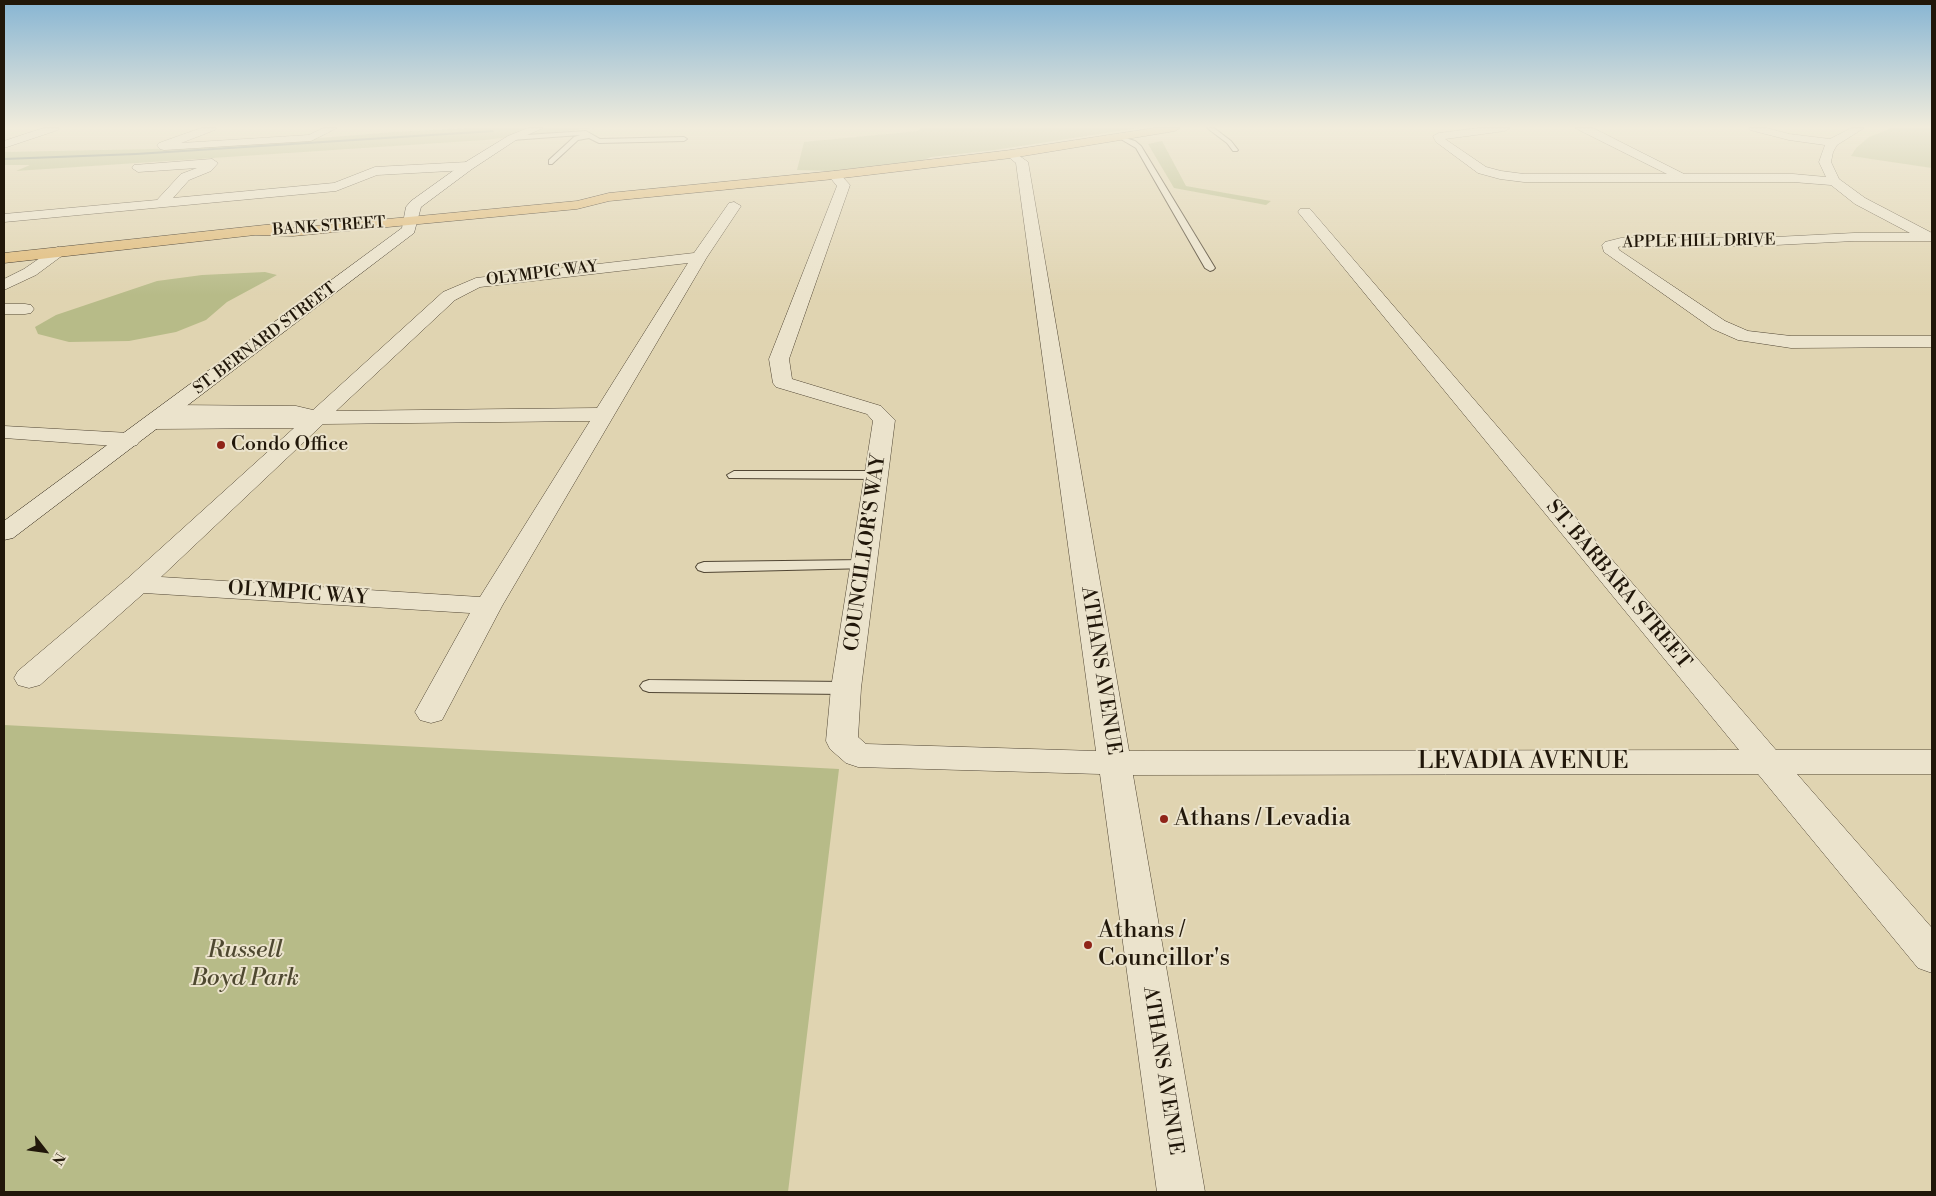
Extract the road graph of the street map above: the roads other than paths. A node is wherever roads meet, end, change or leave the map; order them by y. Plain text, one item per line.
1 (179, 184) edge
2 (344, 184) edge
3 (444, 184) edge
4 (744, 184) edge
5 (843, 184) edge
6 (1025, 184) edge
7 (1161, 184) edge
8 (1838, 184) edge
9 (161, 203) junction
10 (734, 206) dead end
11 (1305, 212) dead end
12 (412, 217) junction
13 (4, 218) edge
14 (1931, 237) edge
15 (58, 252) junction
16 (699, 256) junction
17 (4, 258) edge
18 (1210, 268) dead end
19 (4, 285) edge
20 (4, 309) edge
21 (25, 309) dead end
22 (1932, 342) edge
23 (604, 414) junction
24 (161, 417) junction
25 (316, 418) junction
26 (4, 432) edge
27 (129, 440) junction
28 (734, 475) dead end
29 (877, 475) junction
30 (4, 533) edge
31 (863, 565) junction
32 (704, 567) dead end
33 (138, 584) junction
34 (488, 606) junction
35 (29, 678) dead end
36 (649, 686) dead end
37 (846, 688) junction
38 (431, 712) dead end
39 (1766, 761) junction
40 (1932, 762) edge
41 (1114, 763) junction
42 (1932, 956) edge
43 (1181, 1192) edge

1 - 9 street
2 - 9 street
3 - 12 street, ST. BERNARD STREET
4 - 12 main road, BANK STREET
5 - 29 street, COUNCILLOR'S WAY
6 - 41 street, ATHANS AVENUE
7 - 18 lane
8 - 14 street, APPLE HILL DRIVE
9 - 13 street
10 - 16 street
11 - 39 street, ST. BARBARA STREET
12 - 15 main road, BANK STREET
12 - 24 street, ST. BERNARD STREET
14 - 22 street, APPLE HILL DRIVE
15 - 17 main road, BANK STREET
15 - 19 street
16 - 23 street
16 - 25 street, OLYMPIC WAY
20 - 21 street
23 - 25 street
23 - 34 street
24 - 25 street
24 - 27 street, ST. BERNARD STREET
25 - 33 street, OLYMPIC WAY
26 - 27 street
27 - 30 street, ST. BERNARD STREET
28 - 29 lane
29 - 31 street, COUNCILLOR'S WAY
31 - 32 lane
31 - 37 street, COUNCILLOR'S WAY
33 - 34 street, OLYMPIC WAY
33 - 35 street, OLYMPIC WAY
34 - 38 street
36 - 37 lane
37 - 41 street, COUNCILLOR'S WAY
39 - 40 street, LEVADIA AVENUE
39 - 41 street, LEVADIA AVENUE
39 - 42 street, ST. BARBARA STREET
41 - 43 street, ATHANS AVENUE

